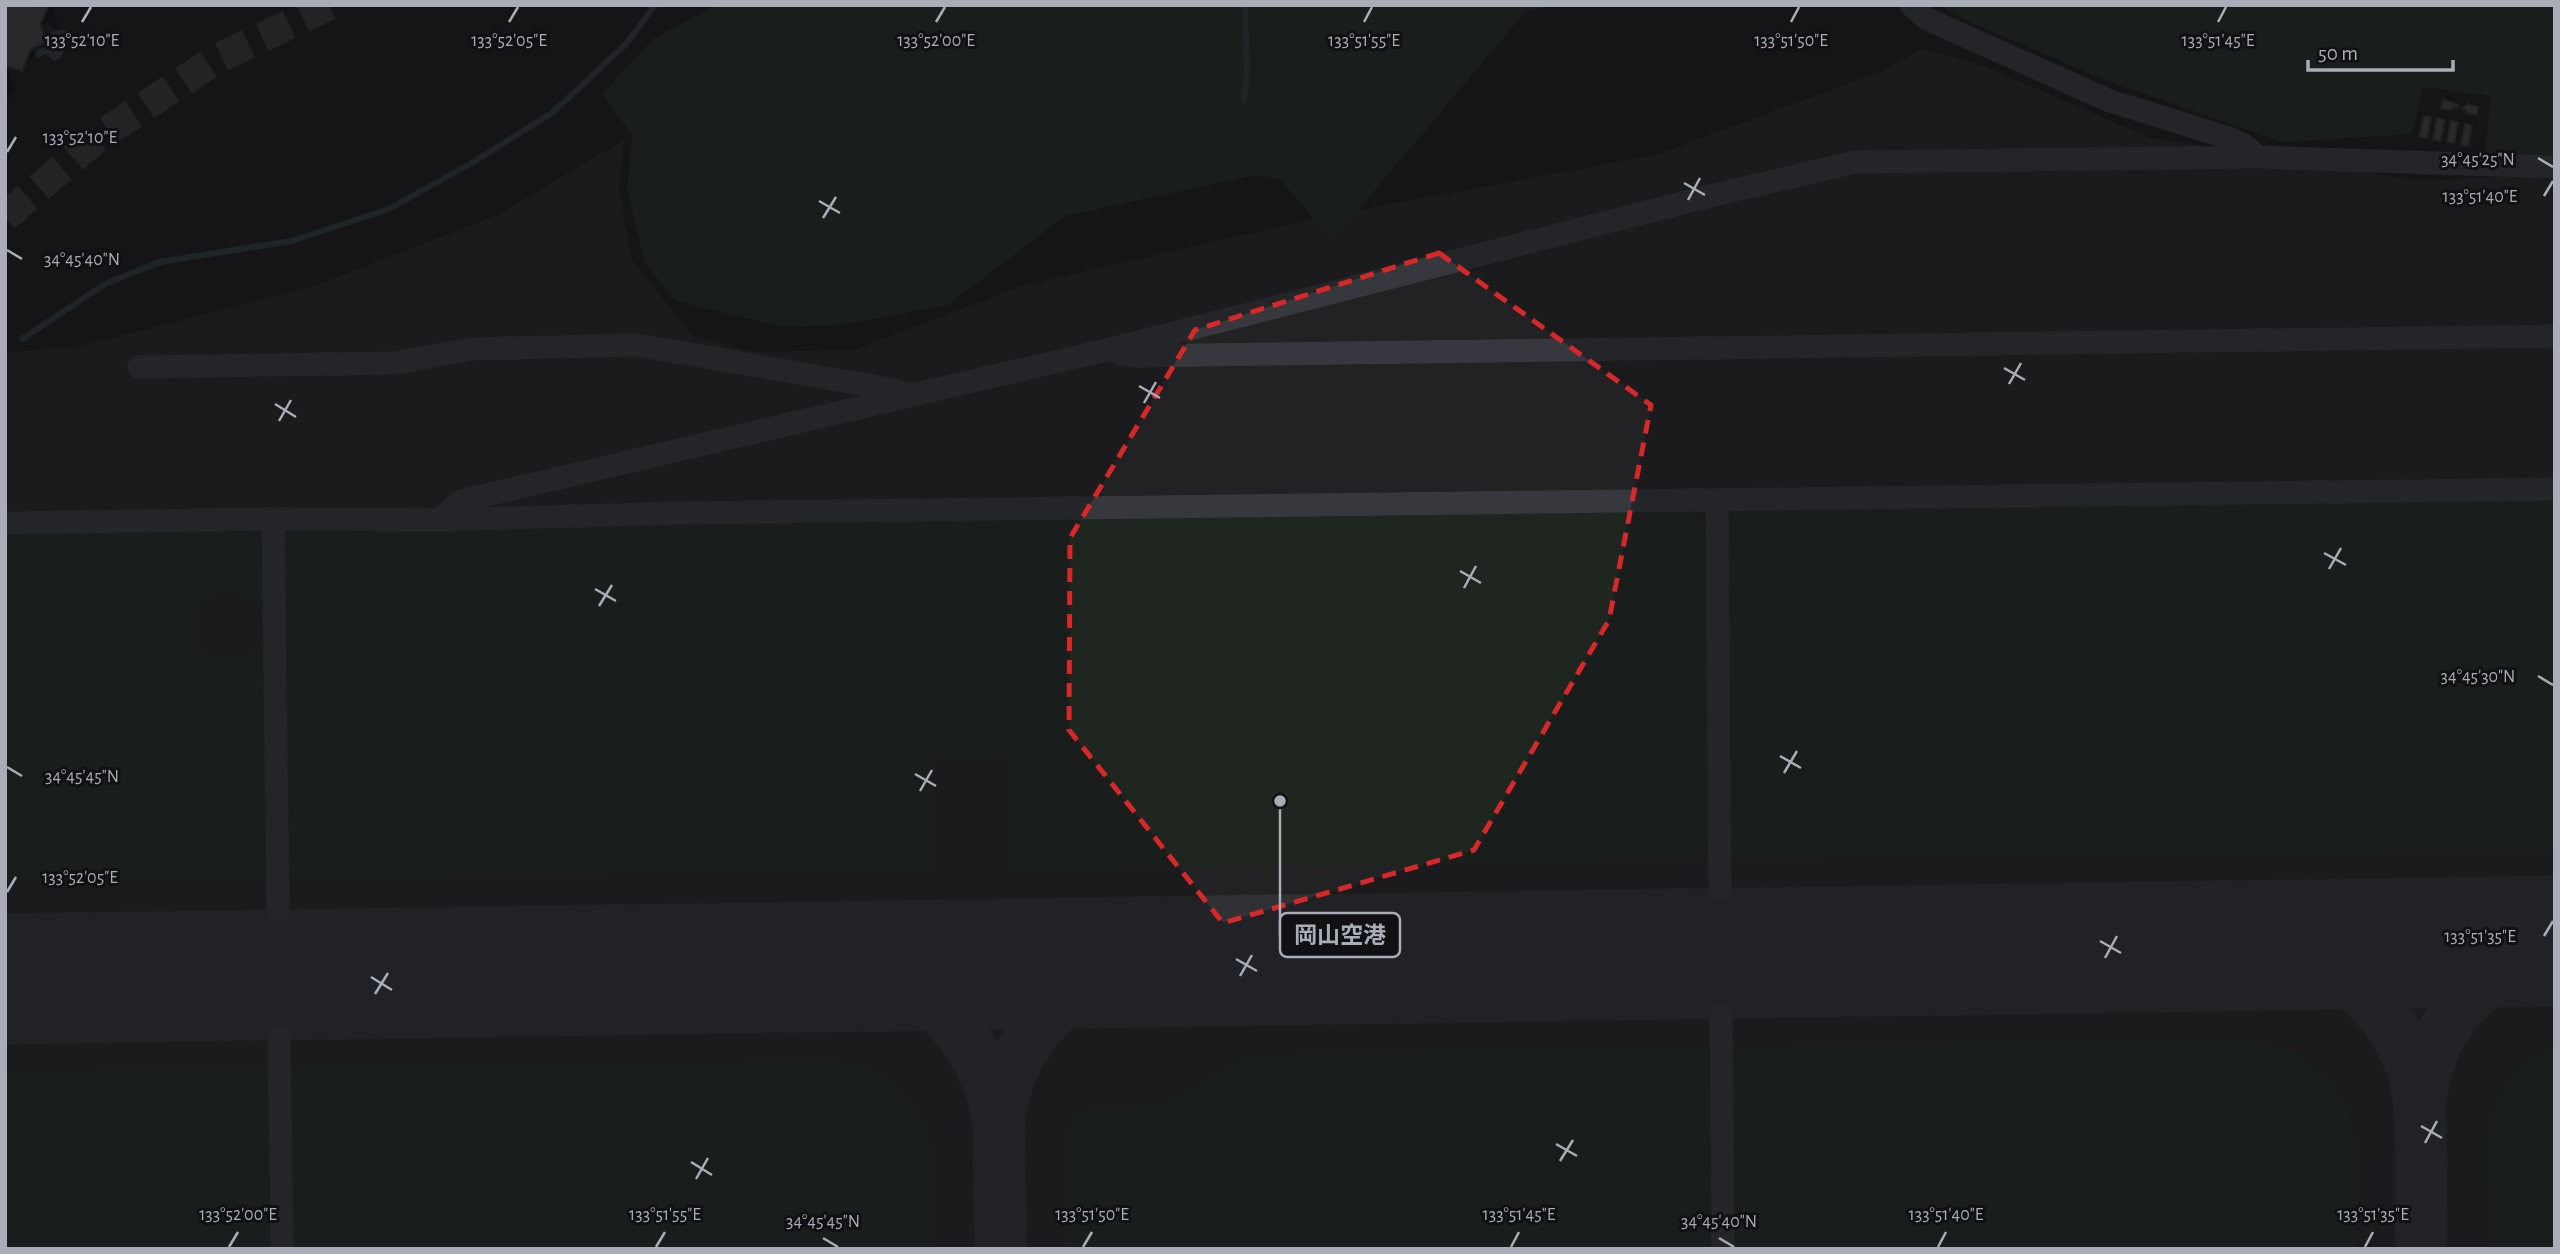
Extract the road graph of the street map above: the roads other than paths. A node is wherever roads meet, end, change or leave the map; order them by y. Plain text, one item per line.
1 (1911, 5) edge
2 (2258, 157) junction
3 (2555, 167) edge
4 (2555, 336) edge
5 (1103, 351) junction
6 (139, 368) dead end
7 (912, 396) junction
8 (2555, 489) edge
9 (1717, 500) junction
10 (273, 519) junction
11 (439, 520) junction
12 (5, 523) edge
13 (1720, 888) dead end
14 (278, 909) dead end
15 (1721, 1016) dead end
16 (279, 1037) dead end
17 (282, 1249) edge
18 (1723, 1249) edge

1 - 2 street
2 - 3 street
2 - 5 street
4 - 5 street
5 - 7 street
6 - 7 street
7 - 11 street
8 - 9 street
9 - 11 street
9 - 13 street
10 - 11 street
10 - 12 street
10 - 14 street
15 - 18 street
16 - 17 street

